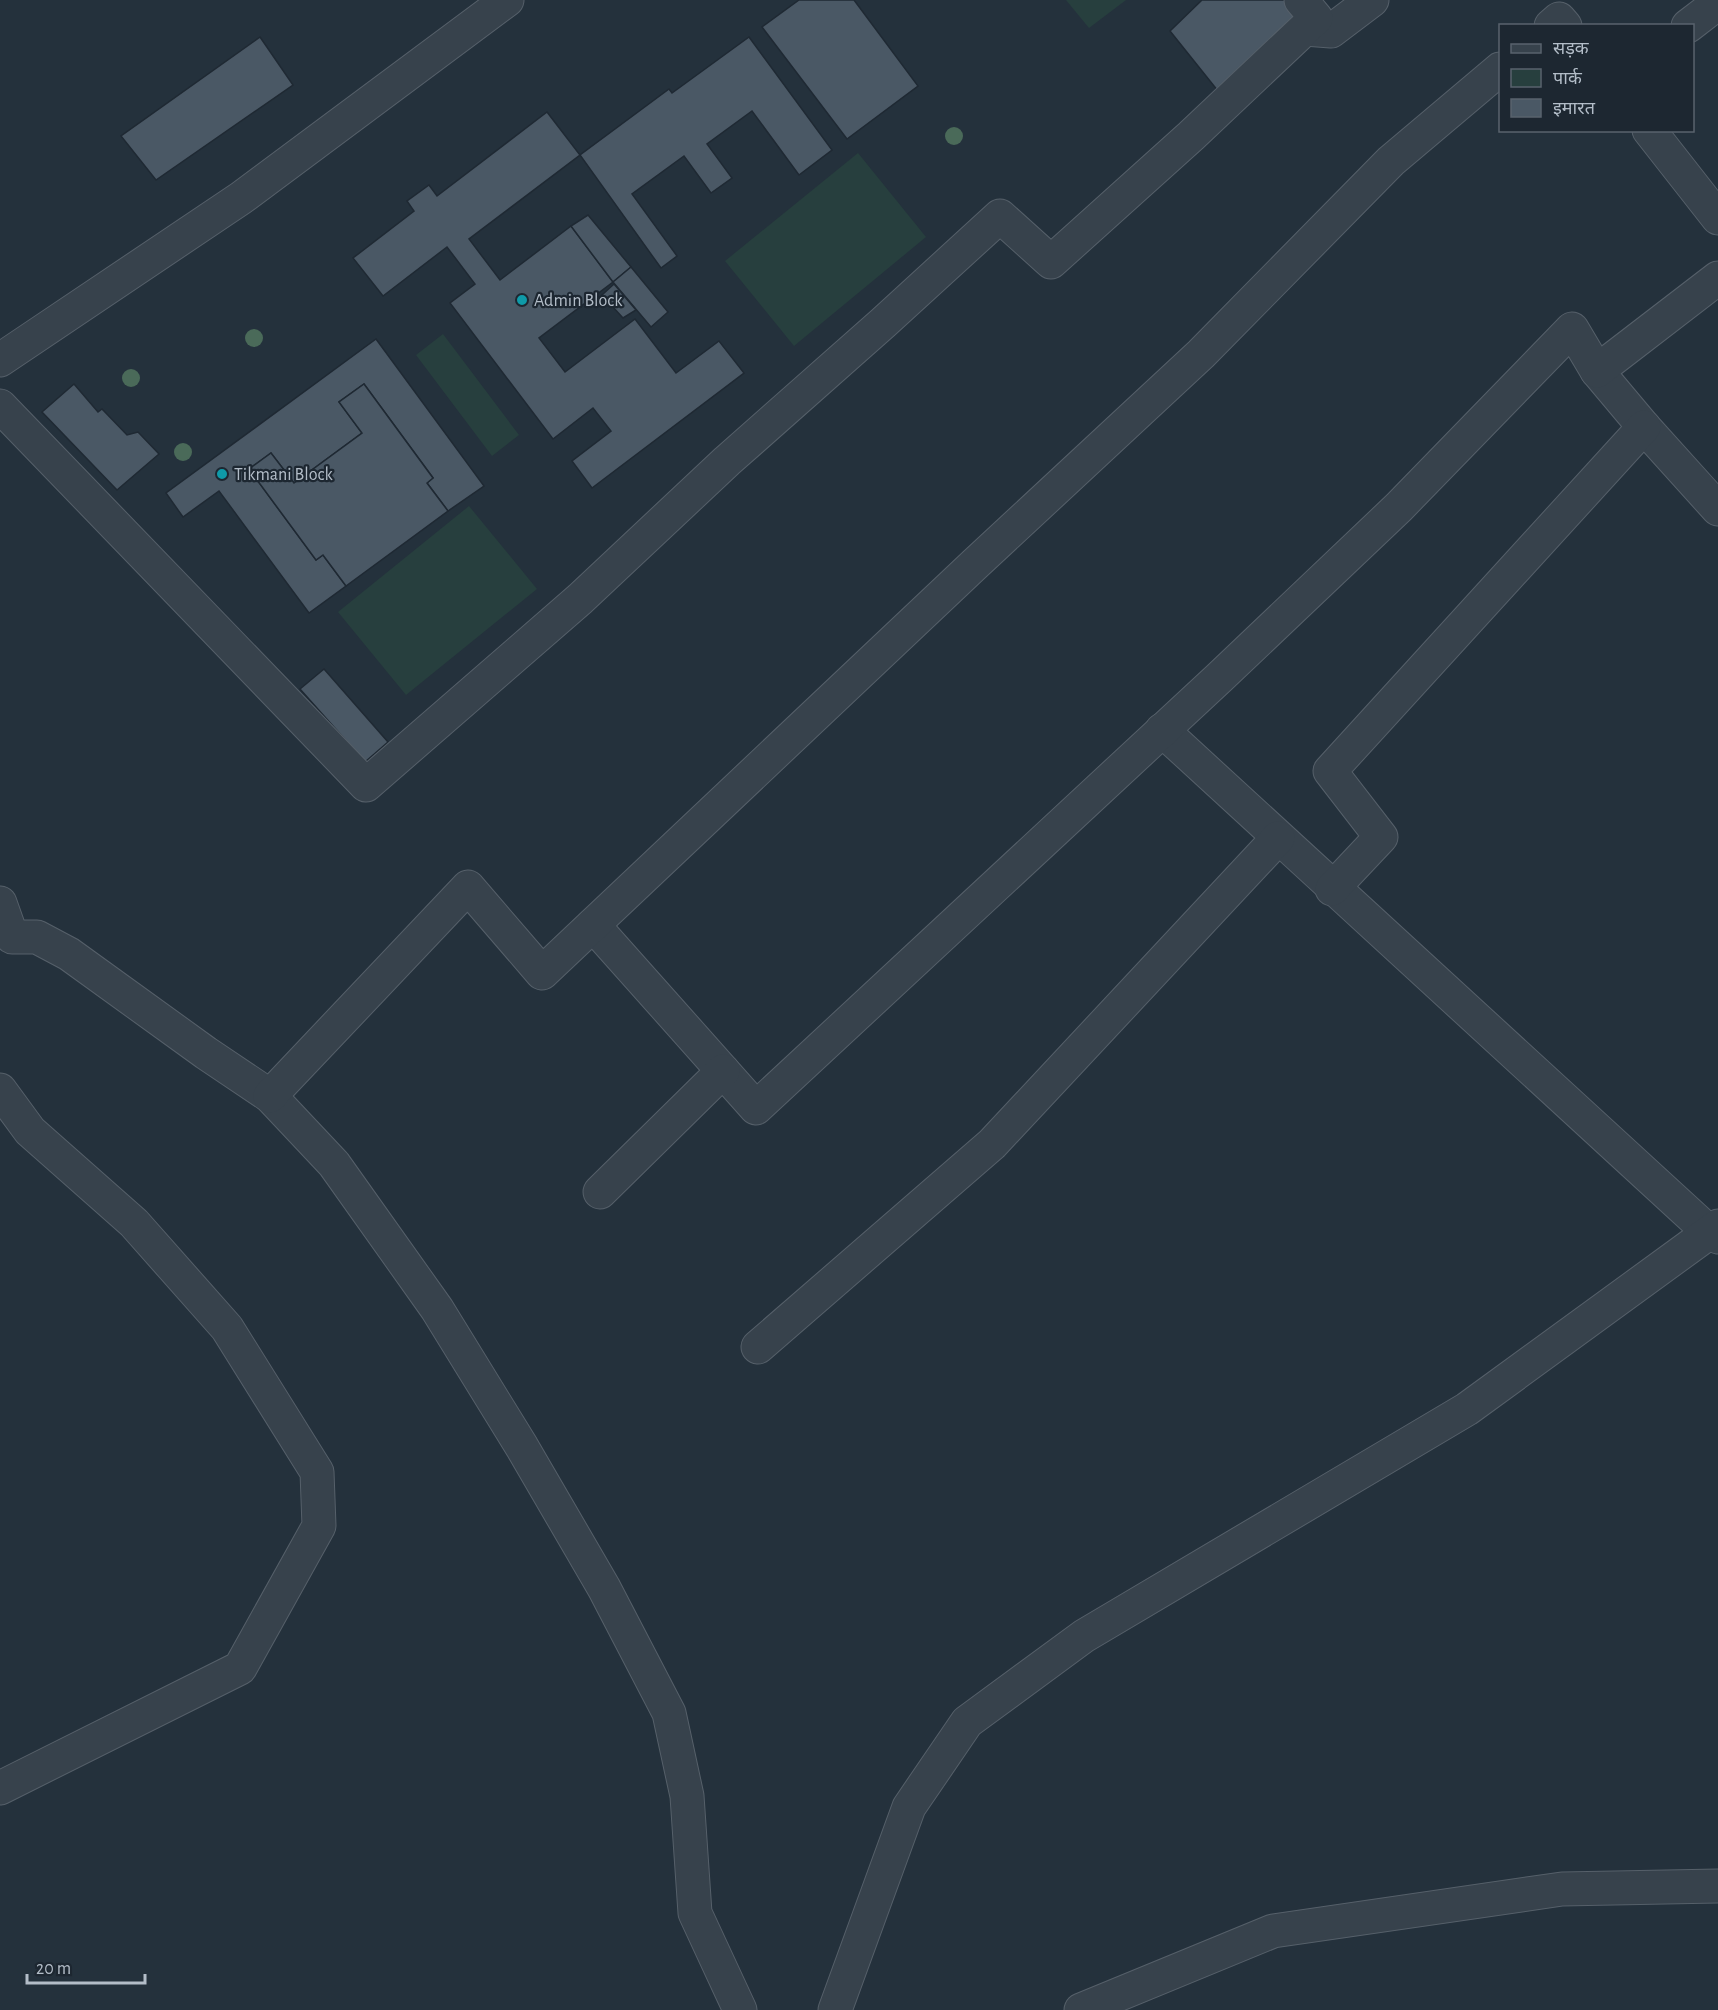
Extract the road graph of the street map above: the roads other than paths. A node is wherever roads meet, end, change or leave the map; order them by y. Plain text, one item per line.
1 (507, 0) edge
2 (1372, 0) edge
3 (1718, 3) edge
4 (1303, 15) edge
5 (1691, 24) edge
6 (1499, 70) edge
7 (1650, 132) edge
8 (1718, 218) edge
9 (1718, 278) edge
10 (0, 360) edge
11 (1597, 371) junction
12 (0, 406) edge
13 (1644, 427) junction
14 (1718, 509) edge
15 (1162, 730) junction
16 (1278, 838) junction
17 (1332, 888) junction
18 (0, 903) edge
19 (592, 925) junction
20 (6, 947) edge
21 (723, 1071) junction
22 (0, 1090) edge
23 (270, 1096) junction
24 (600, 1192) dead end
25 (1715, 1232) edge
26 (758, 1347) dead end
27 (0, 1788) edge
28 (1718, 1886) edge
29 (740, 2010) edge
30 (835, 2010) edge
31 (1081, 2010) edge

1 - 10 street
2 - 4 street
3 - 5 street
4 - 12 street
6 - 19 street
7 - 8 street
9 - 11 street
11 - 13 street
11 - 15 street
13 - 14 street
13 - 17 street
15 - 16 street
15 - 21 street
16 - 17 street
16 - 26 street
17 - 25 street
18 - 20 street
19 - 21 street
19 - 23 street
20 - 23 street
21 - 24 street
22 - 27 street
23 - 29 street
25 - 30 street
28 - 31 street

